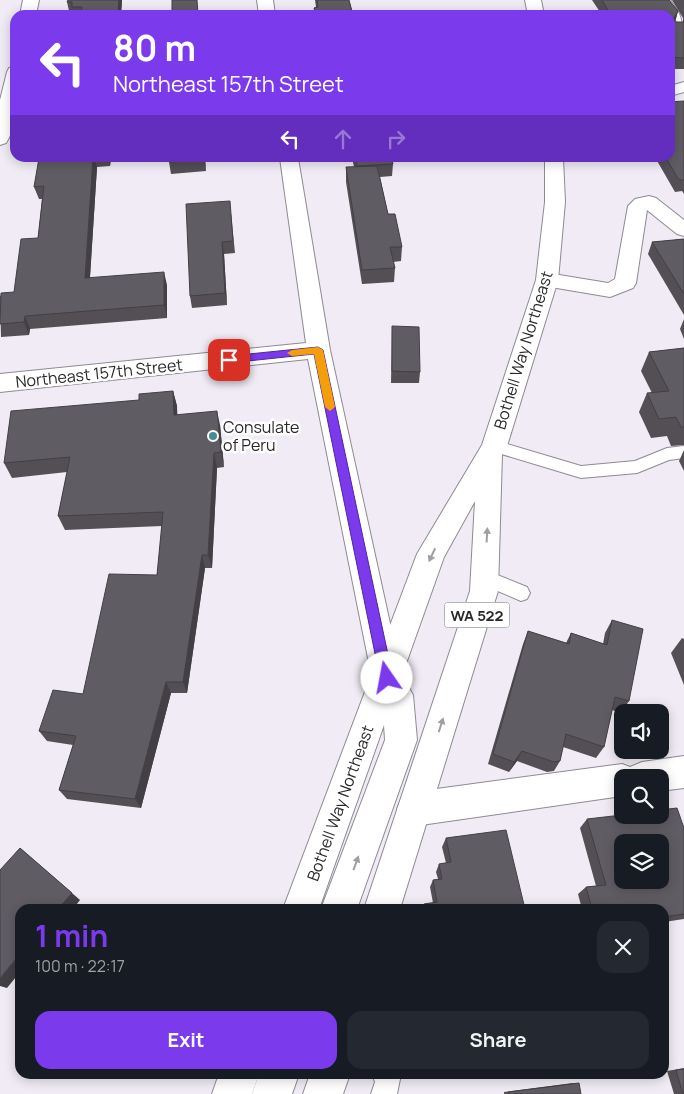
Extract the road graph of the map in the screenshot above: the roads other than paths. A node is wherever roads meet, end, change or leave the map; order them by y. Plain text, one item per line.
1 (665, 0) edge
2 (673, 10) edge
3 (675, 13) edge
4 (677, 30) edge
5 (10, 94) edge
6 (0, 139) edge
7 (290, 162) edge
8 (554, 162) edge
9 (684, 230) edge
10 (547, 280) junction
11 (318, 350) junction
12 (0, 383) edge
13 (493, 449) junction
14 (684, 452) edge
15 (485, 578) junction
16 (521, 593) dead end
17 (387, 678) junction
18 (684, 772) edge
19 (669, 774) edge
20 (614, 781) edge
21 (414, 809) junction
22 (303, 904) edge
23 (341, 904) edge
24 (384, 904) edge
25 (237, 1079) edge
26 (277, 1079) edge
27 (328, 1079) edge
28 (388, 1079) edge
29 (232, 1094) edge
30 (272, 1094) edge
31 (323, 1094) edge
32 (384, 1094) edge

1 - 2 lane
3 - 4 lane
5 - 6 street
7 - 11 street
8 - 10 street, Bothell Way Northeast / WA 522
9 - 10 street
10 - 13 street, Bothell Way Northeast / WA 522
11 - 12 street, Northeast 157th Street
11 - 17 street
13 - 14 lane
15 -> 13 street, Bothell Way Northeast / WA 522
13 -> 17 street, Bothell Way Northeast / WA 522
15 - 16 lane
21 -> 15 street, Bothell Way Northeast / WA 522
17 - 22 street, Bothell Way Northeast / WA 522
23 -> 17 street
18 - 19 street
20 - 21 street
21 - 24 street, Bothell Way Northeast / WA 522
25 - 29 street
26 - 30 street
27 - 31 street
28 - 32 lane

